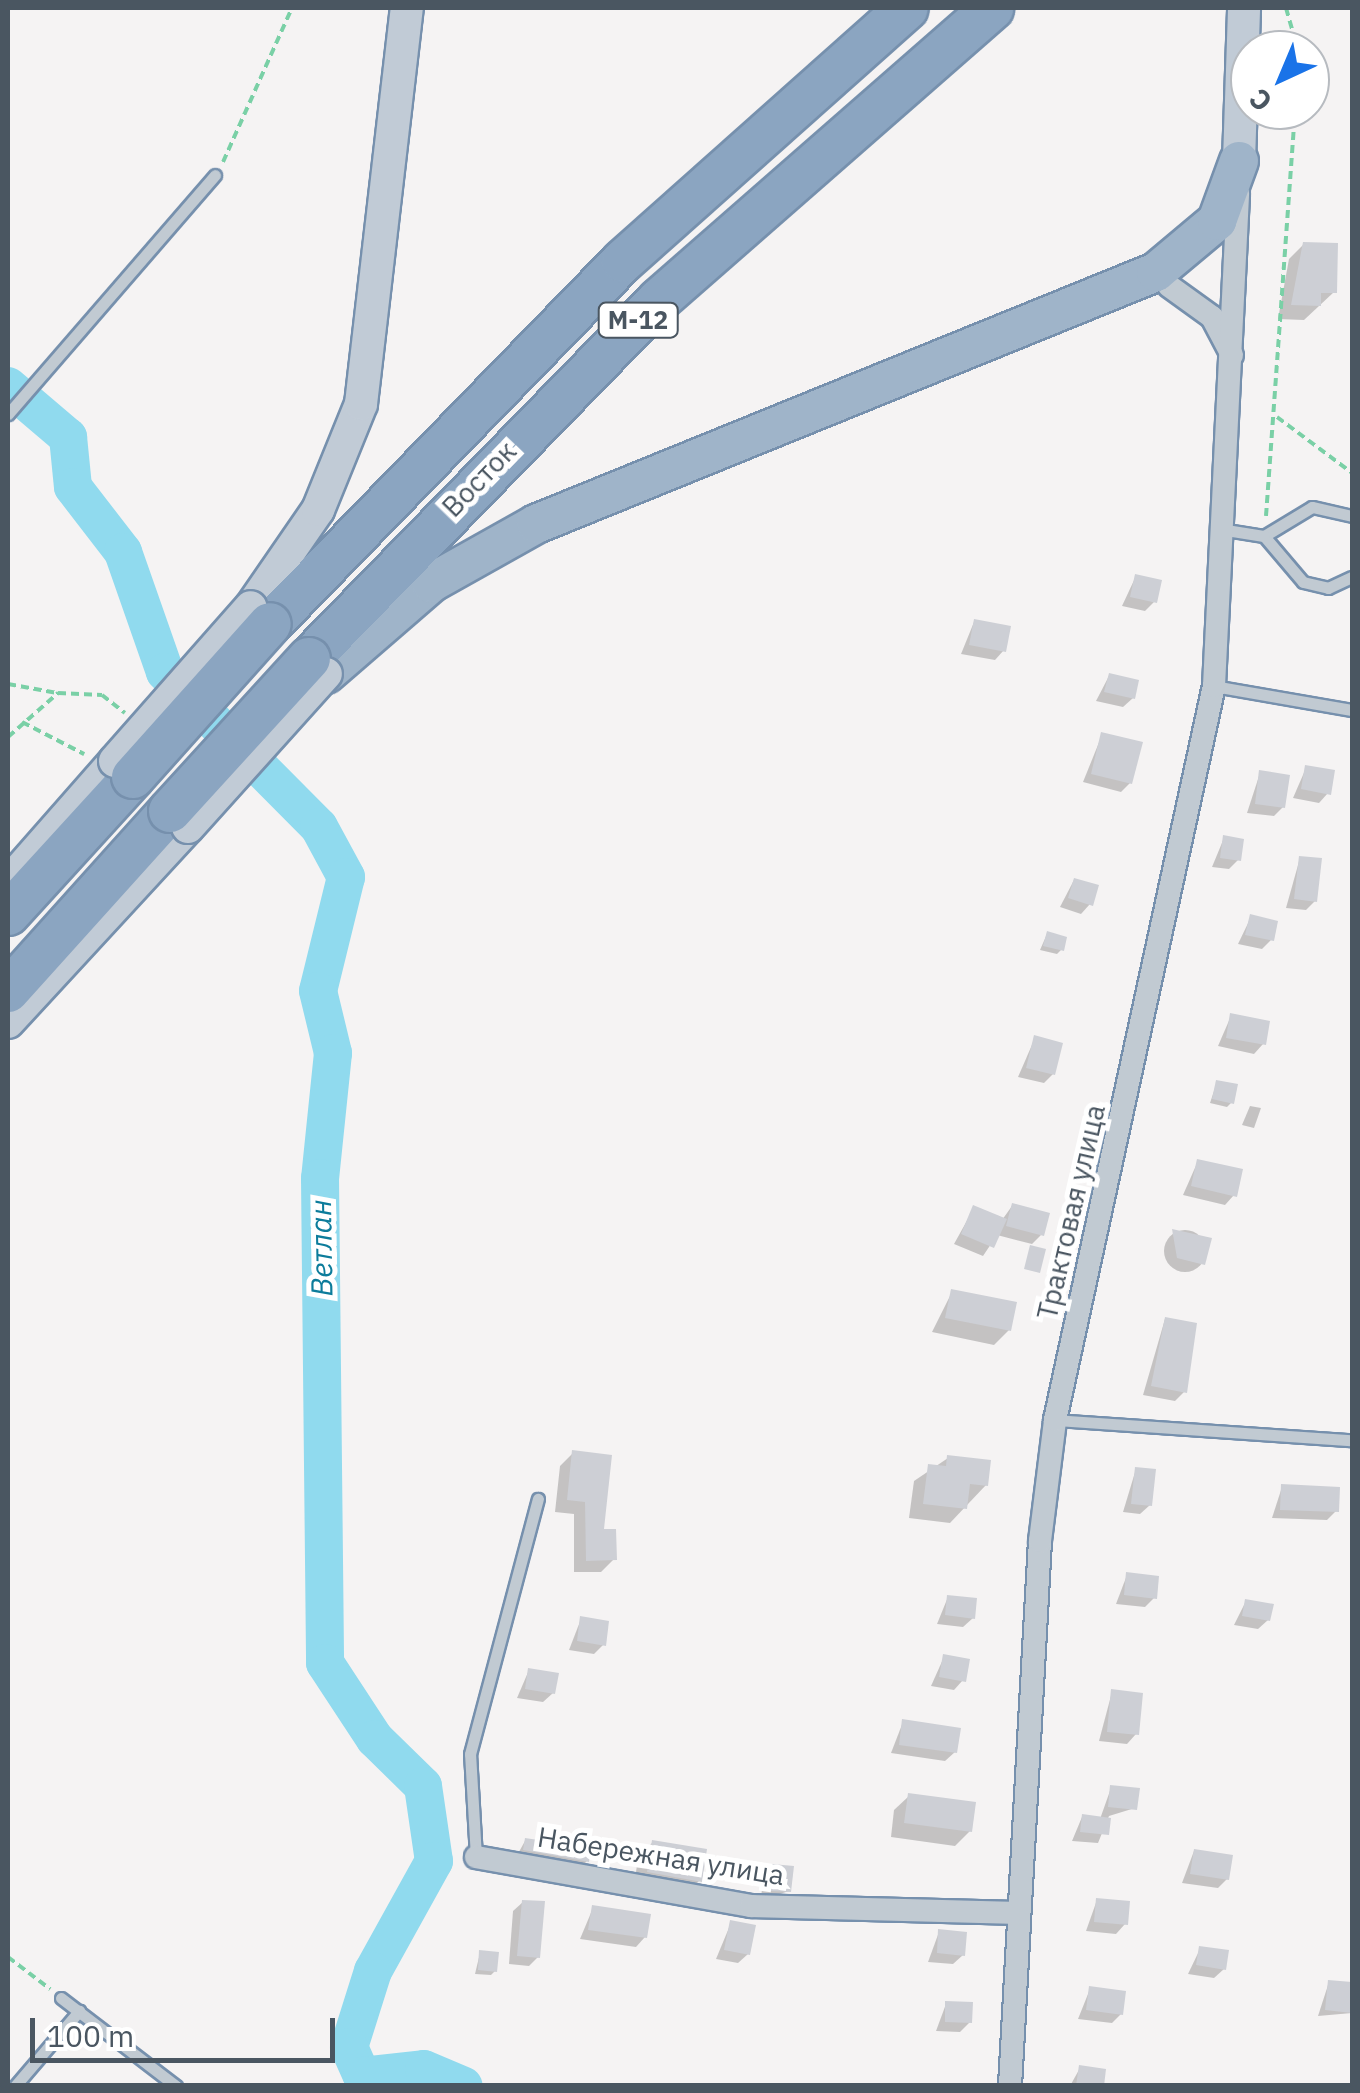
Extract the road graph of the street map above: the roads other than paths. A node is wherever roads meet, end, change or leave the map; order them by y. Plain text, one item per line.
1 (407, 8) edge
2 (907, 8) edge
3 (992, 8) edge
4 (1244, 8) edge
5 (1239, 161) junction
6 (216, 174) road end
7 (1169, 286) dead end
8 (1233, 357) junction
9 (8, 413) edge
10 (1352, 516) edge
11 (1226, 530) junction
12 (1264, 536) junction
13 (1352, 577) edge
14 (260, 616) junction
15 (317, 667) junction
16 (1214, 686) junction
17 (1352, 710) edge
18 (116, 767) junction
19 (179, 819) junction
20 (8, 883) edge
21 (8, 914) edge
22 (8, 991) edge
23 (8, 1022) edge
24 (1055, 1420) junction
25 (1352, 1440) edge
26 (538, 1499) dead end
27 (476, 1857) joint
28 (1018, 1914) junction
29 (62, 1998) road end
30 (79, 2011) junction
31 (16, 2086) edge
32 (176, 2086) edge
33 (1010, 2086) edge

1 - 14 main road
2 - 14 highway, Восток / М-12
3 - 15 highway, Восток / М-12
4 - 5 main road
5 - 8 street, Трактовая улица
5 - 15 highway
6 - 9 lane
7 - 8 street
8 - 11 street, Трактовая улица
10 - 12 lane
11 - 12 lane
11 - 16 street, Трактовая улица
12 - 13 lane
14 - 18 highway, Восток / М-12, bridge
15 - 19 highway, Восток / М-12, bridge
16 - 17 lane
16 - 24 street, Трактовая улица
18 - 20 main road
18 - 21 highway, Восток / М-12
19 - 22 highway, Восток / М-12
19 - 23 main road
24 - 25 lane
24 - 28 street, Трактовая улица
26 - 27 lane
27 - 28 street, Набережная улица
28 - 33 street, Трактовая улица
29 - 30 lane
30 - 31 lane
30 - 32 lane

